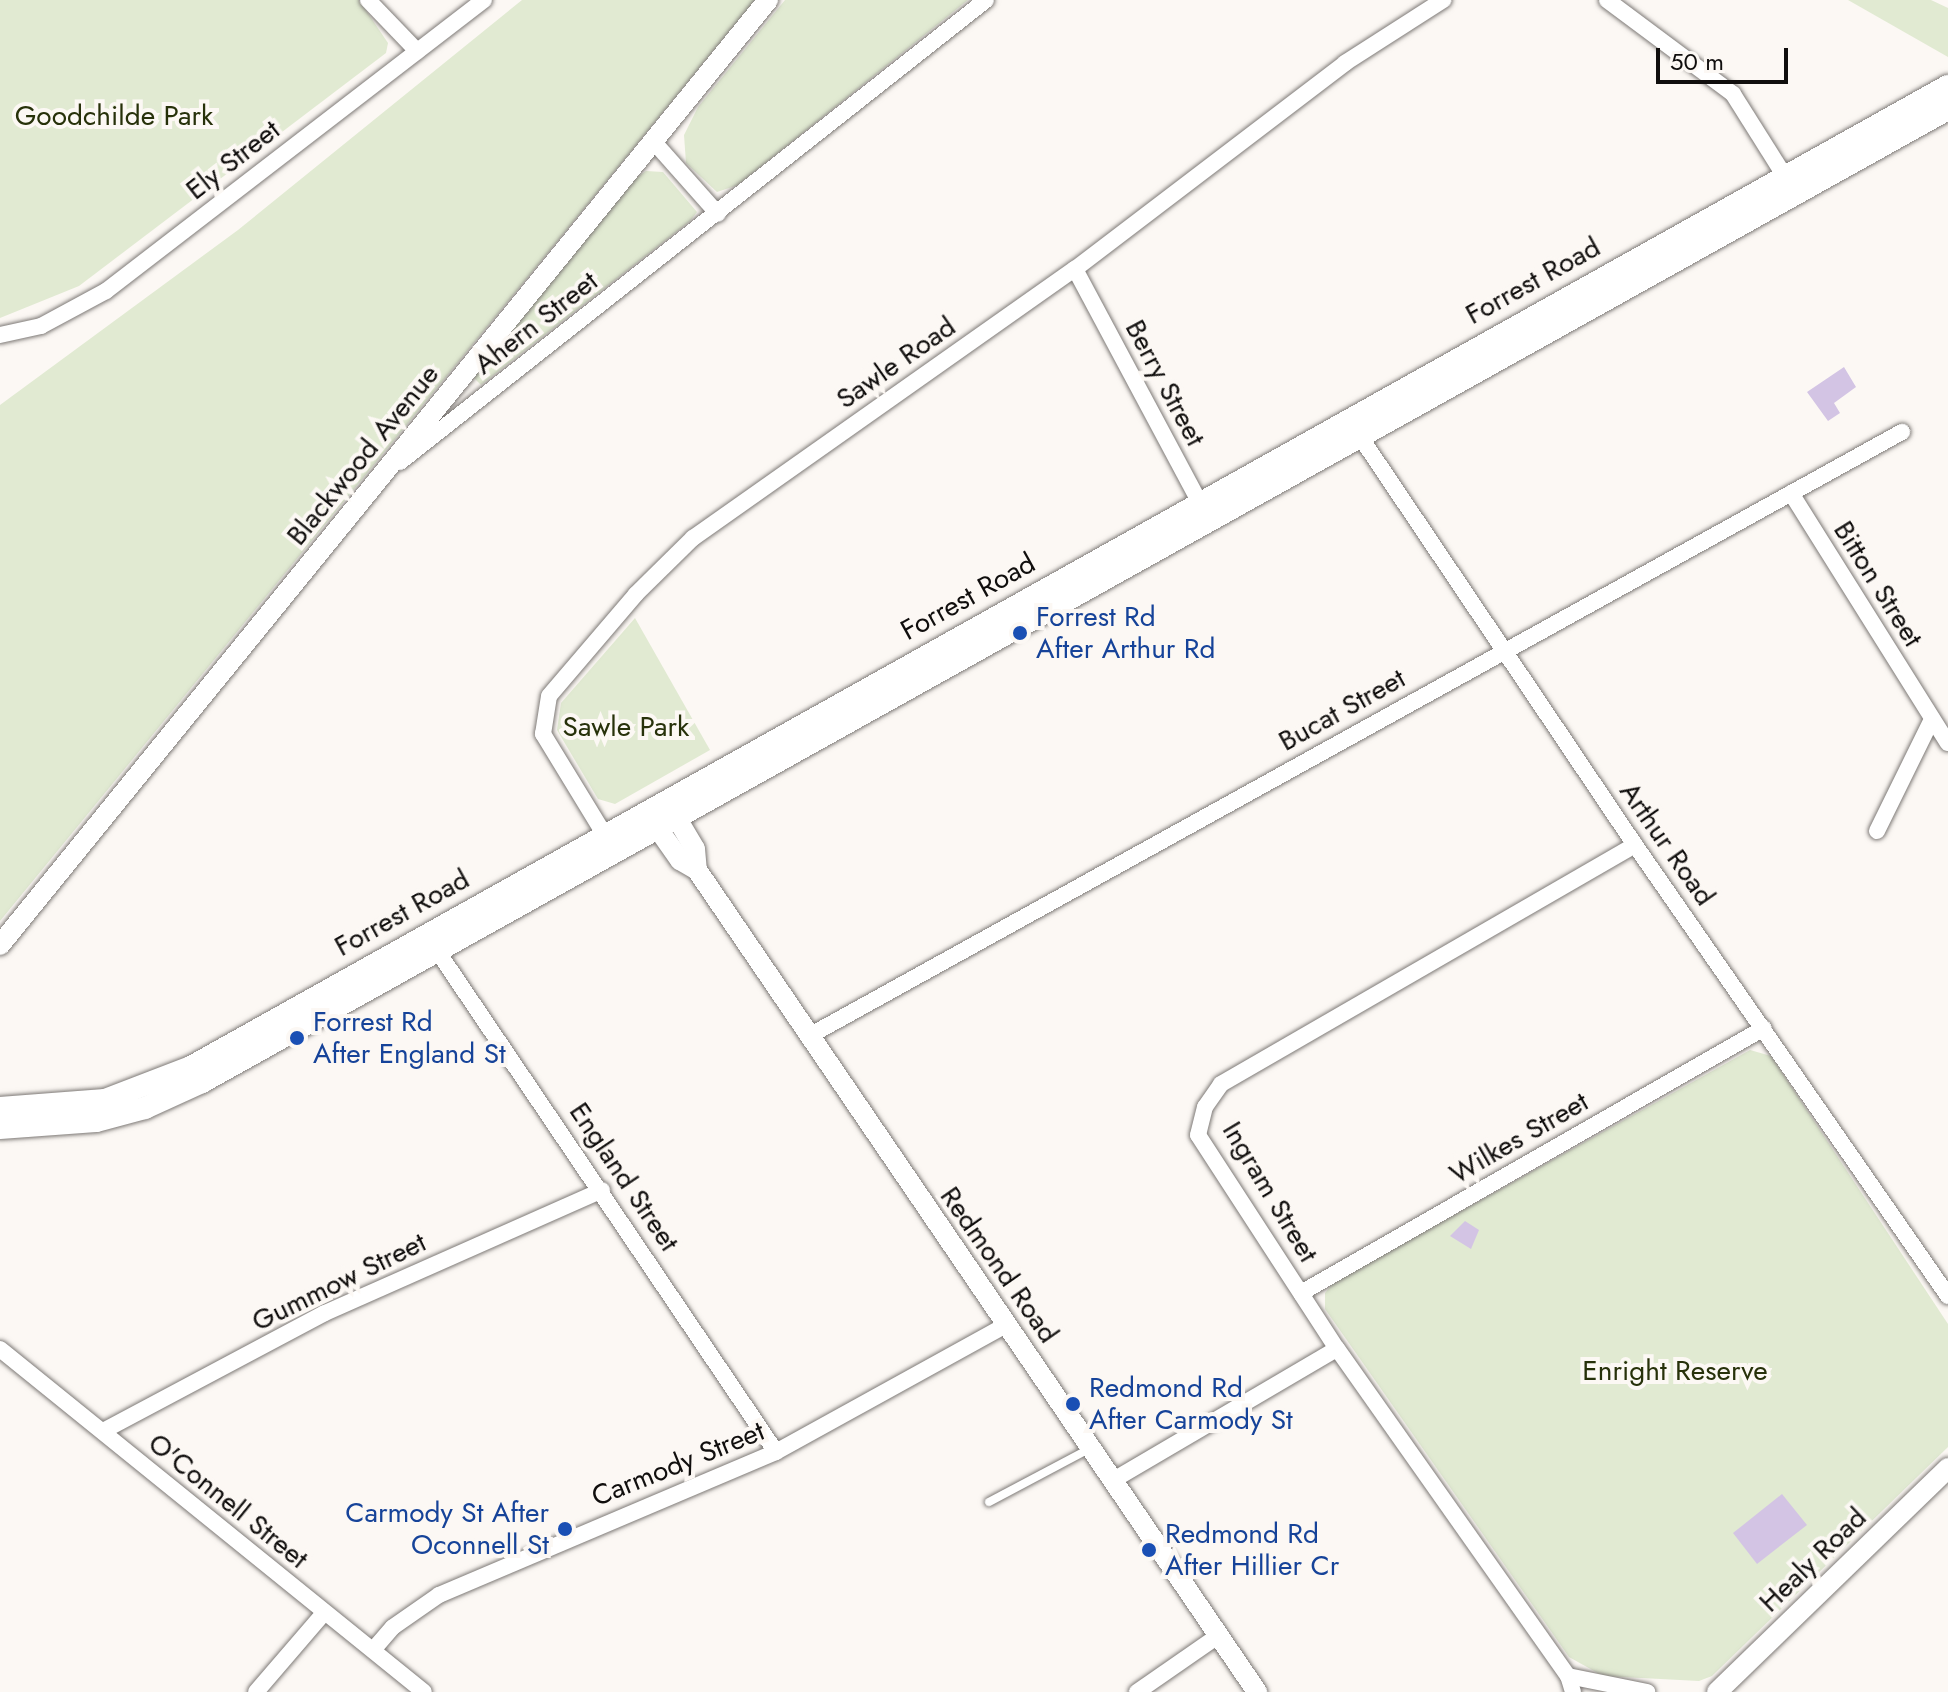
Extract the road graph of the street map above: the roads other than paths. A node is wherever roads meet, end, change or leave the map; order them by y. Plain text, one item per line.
1 (368, 0) edge
2 (484, 0) edge
3 (768, 0) edge
4 (986, 0) edge
5 (1443, 0) edge
6 (1607, 0) edge
7 (417, 51) junction
8 (1948, 86) edge
9 (1948, 109) edge
10 (654, 142) junction
11 (1790, 185) junction
12 (718, 214) junction
13 (1075, 269) junction
14 (0, 335) edge
15 (1348, 419) junction
16 (1902, 432) dead end
17 (1361, 438) junction
18 (385, 473) junction
19 (1791, 493) junction
20 (1204, 511) junction
21 (1503, 651) junction
22 (1932, 719) junction
23 (1948, 743) edge
24 (662, 814) junction
25 (1877, 831) dead end
26 (609, 843) junction
27 (1635, 845) junction
28 (431, 942) junction
29 (0, 945) edge
30 (1764, 1028) junction
31 (809, 1036) junction
32 (0, 1108) edge
33 (0, 1128) edge
34 (602, 1190) junction
35 (1301, 1293) junction
36 (1948, 1296) edge
37 (1006, 1325) junction
38 (0, 1349) edge
39 (1337, 1349) junction
40 (103, 1431) junction
41 (1092, 1447) junction
42 (776, 1452) junction
43 (1948, 1468) edge
44 (1115, 1479) junction
45 (989, 1502) dead end
46 (324, 1613) junction
47 (1218, 1636) junction
48 (373, 1650) junction
49 (1570, 1684) edge
50 (256, 1692) edge
51 (424, 1692) edge
52 (1137, 1692) edge
53 (1257, 1692) edge
54 (1647, 1692) edge
55 (1717, 1692) edge

1 - 7 street
2 - 7 street, Ely Street
3 - 10 street, Blackwood Avenue
4 - 12 street, Ahern Street
5 - 13 street, Sawle Road
6 - 11 street
7 - 14 street, Ely Street
8 - 11 main road, Forrest Road
9 - 11 main road, Forrest Road
10 - 12 street
10 - 18 street, Blackwood Avenue
11 - 15 main road, Forrest Road
11 - 17 main road, Forrest Road
12 - 18 street, Ahern Street
13 - 20 street, Berry Street
13 - 26 street, Sawle Road
15 - 17 street, Arthur Road
15 - 20 main road, Forrest Road
16 - 19 street, Bucat Street
17 - 20 main road, Forrest Road
17 - 21 street, Arthur Road
18 - 29 street, Blackwood Avenue
19 - 21 street, Bucat Street
19 - 22 street, Bitton Street
20 - 24 main road, Forrest Road
21 - 27 street, Arthur Road
21 - 31 street, Bucat Street
22 - 23 street, Bitton Street
22 - 25 street
24 - 26 main road, Forrest Road
24 - 31 street, Redmond Road
26 - 28 main road, Forrest Road
27 - 30 street, Arthur Road
27 - 35 street, Ingram Street
28 - 32 main road, Forrest Road
28 - 33 main road, Forrest Road
28 - 34 street, England Street
30 - 35 street, Wilkes Street
30 - 36 street, Arthur Road
31 - 37 street, Redmond Road
34 - 40 street, Gummow Street
34 - 42 street, England Street
35 - 39 street, Ingram Street
37 - 41 street, Redmond Road
37 - 42 street, Carmody Street
38 - 40 street, O'Connell Street
39 - 44 street
39 - 49 street, Ingram Street
40 - 46 street, O'Connell Street
41 - 44 street, Redmond Road
41 - 45 lane
42 - 48 street, Carmody Street
43 - 55 street, Healy Road
44 - 47 street, Redmond Road
46 - 48 street, O'Connell Street
46 - 50 street
47 - 52 street
47 - 53 street, Redmond Road
48 - 51 street, O'Connell Street
49 - 54 street, Ingram Street

